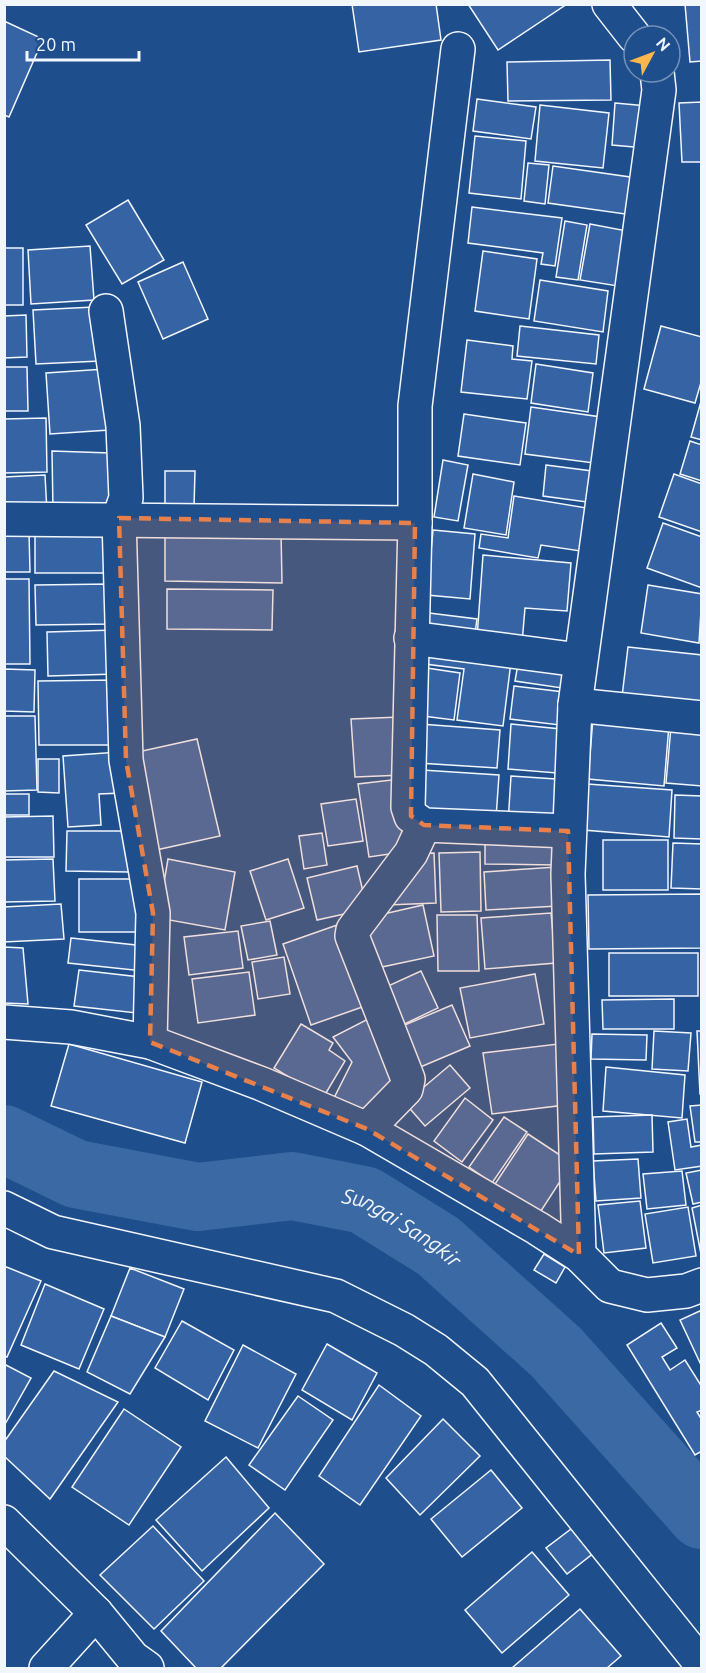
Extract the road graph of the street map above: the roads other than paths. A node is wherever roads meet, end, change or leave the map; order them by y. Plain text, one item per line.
1 (609, 4) edge
2 (625, 24) edge
3 (458, 49) dead end
4 (658, 84) edge
5 (106, 310) dead end
6 (119, 518) junction
7 (4, 519) edge
8 (416, 523) junction
9 (411, 638) junction
10 (579, 660) junction
11 (575, 705) junction
12 (702, 718) edge
13 (424, 825) junction
14 (568, 831) junction
15 (4, 1022) edge
16 (150, 1042) junction
17 (366, 1129) junction
18 (4, 1208) edge
19 (579, 1255) junction
20 (702, 1285) edge
21 (4, 1522) edge
22 (96, 1613) junction
23 (702, 1665) edge
24 (46, 1668) edge
25 (147, 1668) edge

1 - 2 street
3 - 8 street
4 - 10 street
5 - 6 street
6 - 7 street
6 - 8 street
6 - 16 street
8 - 9 street
9 - 10 street
9 - 13 street
10 - 11 street
11 - 12 street
11 - 14 street
13 - 14 street
13 - 17 street
14 - 19 street
15 - 16 street
16 - 17 street
17 - 19 street
18 - 23 street
19 - 20 street
21 - 22 street
22 - 24 street
22 - 25 street

